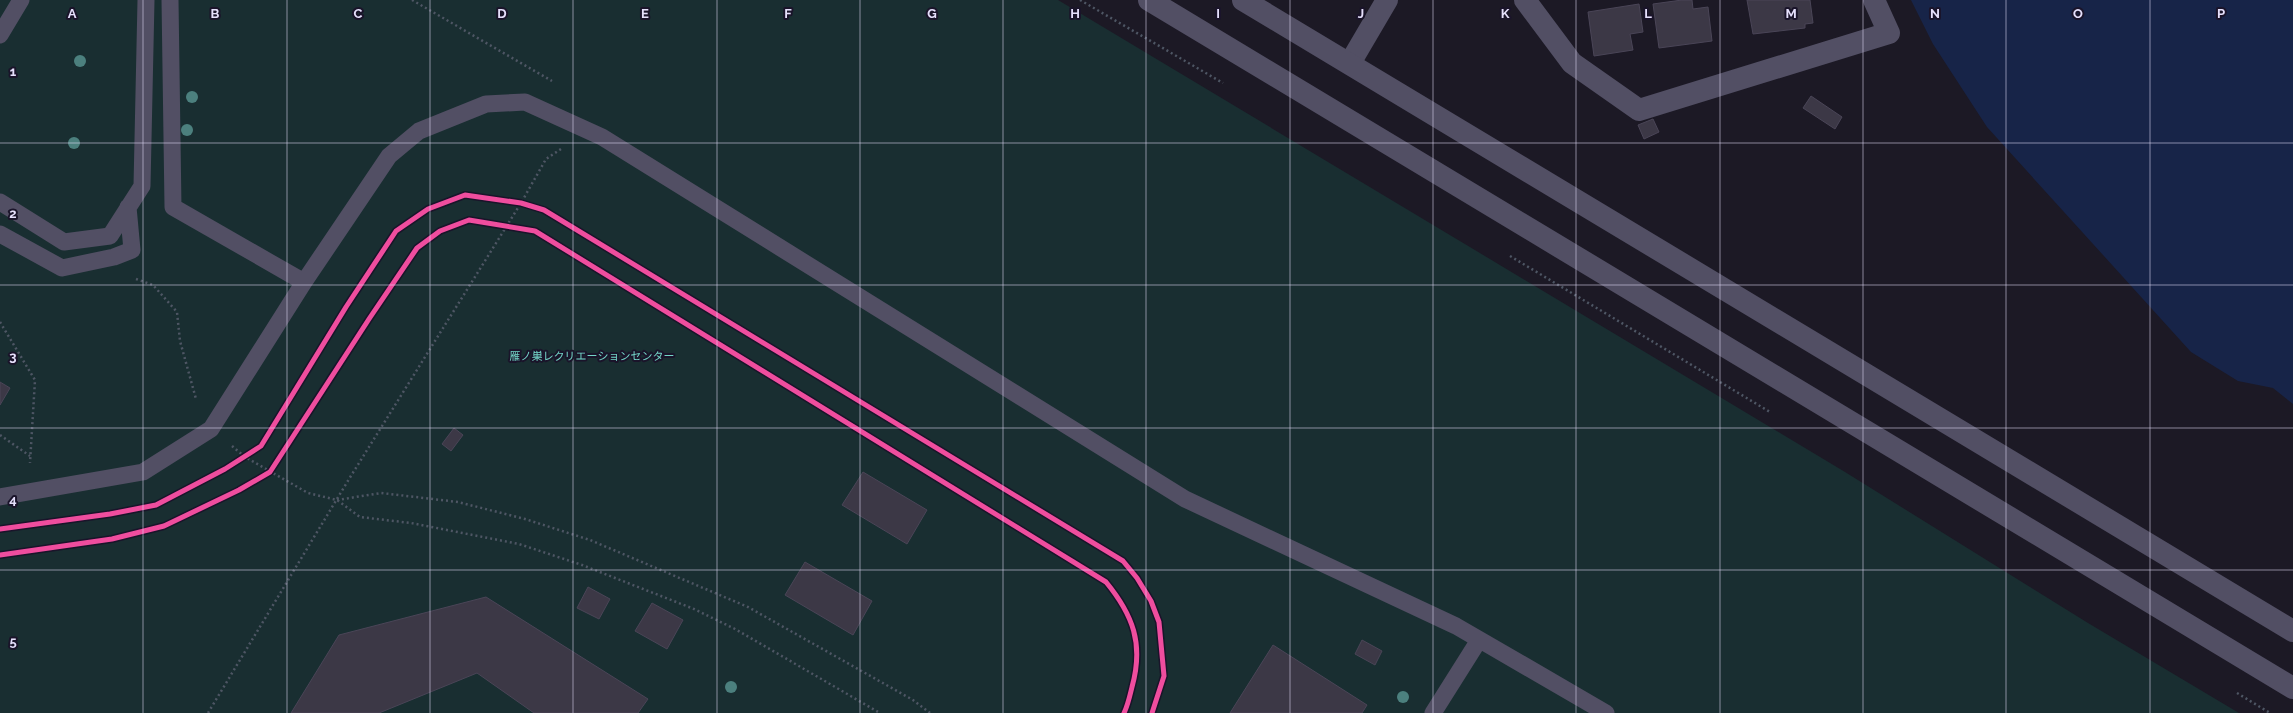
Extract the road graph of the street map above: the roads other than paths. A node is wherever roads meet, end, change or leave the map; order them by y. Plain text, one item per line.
1 (146, 0) edge
2 (170, 0) edge
3 (1150, 0) edge
4 (1243, 0) edge
5 (1387, 0) edge
6 (1525, 0) edge
7 (1874, 0) edge
8 (11, 10) edge
9 (0, 34) edge
10 (1350, 63) junction
11 (0, 202) edge
12 (128, 207) junction
13 (0, 234) edge
14 (304, 282) junction
15 (0, 497) edge
16 (2293, 631) edge
17 (1479, 640) junction
18 (2293, 688) edge
19 (1433, 713) edge
20 (1606, 713) edge

1 - 12 lane
2 - 14 lane
3 - 18 street
4 - 10 street
5 - 10 street
6 - 7 street
8 - 9 lane
10 - 16 street
11 - 12 lane
12 - 13 lane
14 - 15 lane
14 - 17 lane
17 - 19 lane
17 - 20 lane

